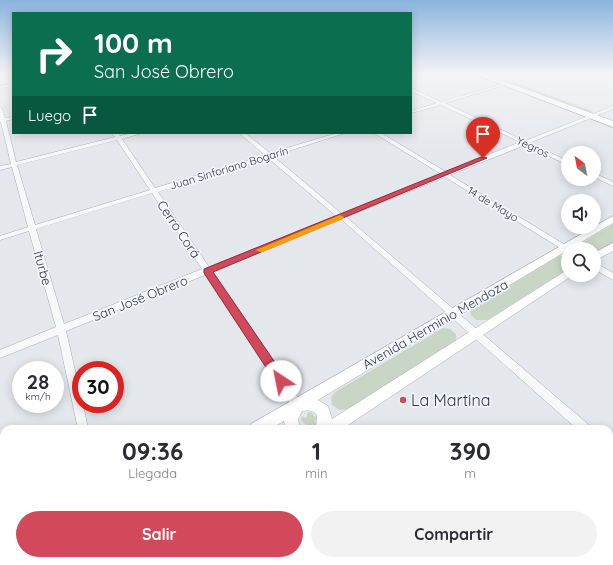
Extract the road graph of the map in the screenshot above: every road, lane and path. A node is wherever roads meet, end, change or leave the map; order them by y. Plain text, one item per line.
1 (436, 100) edge
2 (450, 100) edge
3 (548, 100) edge
4 (568, 100) edge
5 (441, 103) junction
6 (613, 107) edge
7 (0, 108) edge
8 (412, 112) edge
9 (601, 112) junction
10 (591, 116) junction
11 (613, 117) edge
12 (12, 118) edge
13 (2, 121) edge
14 (613, 124) edge
15 (128, 134) edge
16 (243, 134) edge
17 (339, 134) edge
18 (379, 134) edge
19 (117, 135) edge
20 (523, 142) junction
21 (268, 156) junction
22 (561, 160) edge
23 (14, 165) junction
24 (0, 168) edge
25 (444, 174) junction
26 (601, 178) edge
27 (613, 184) edge
28 (154, 192) junction
29 (342, 217) junction
30 (613, 219) edge
31 (32, 228) junction
32 (0, 238) edge
33 (577, 242) edge
34 (561, 244) edge
35 (613, 246) edge
36 (561, 251) edge
37 (601, 254) edge
38 (601, 270) edge
39 (208, 271) junction
40 (613, 277) edge
41 (561, 280) edge
42 (453, 313) junction
43 (61, 329) junction
44 (477, 334) junction
45 (0, 354) edge
46 (297, 405) junction
47 (82, 425) edge
48 (263, 425) edge
49 (292, 425) edge
50 (324, 425) edge
51 (335, 425) edge
52 (580, 425) edge

1 - 5 street, Yegros
2 - 5 street
3 - 10 highway
4 - 9 highway
5 - 8 street
5 - 20 street, Yegros
6 - 9 street, San José Obrero
7 - 13 street, Iturbe
9 - 10 street, San José Obrero
9 - 11 highway
10 - 14 highway
10 - 20 street, San José Obrero
12 - 13 street
13 - 23 street, Iturbe
15 - 19 street
16 - 21 street
17 - 21 street, Juan Sinforiano Bogarín
18 - 25 street, 14 de Mayo
19 - 23 street
19 - 28 street, Cerro Corá
20 - 22 street, Yegros
20 - 25 street, San José Obrero
21 - 28 street, Juan Sinforiano Bogarín
21 - 29 street
23 - 24 street
23 - 31 street, Iturbe
25 - 29 street, San José Obrero
25 - 34 street, 14 de Mayo
26 - 27 street
28 - 31 street, Juan Sinforiano Bogarín
28 - 39 street, Cerro Corá
29 - 39 street, San José Obrero
29 - 42 street
30 - 33 street, Avenida Herminio Mendoza
31 - 32 street, Juan Sinforiano Bogarín
31 - 43 street, Iturbe
35 - 37 street
36 - 42 street, Avenida Herminio Mendoza
38 - 40 street
39 - 43 street, San José Obrero
39 - 46 street, Cerro Corá
41 - 44 street, Avenida Herminio Mendoza
42 - 44 street
42 - 46 street, Avenida Herminio Mendoza
43 - 45 street, San José Obrero
43 - 47 street, Iturbe
44 - 51 street, Avenida Herminio Mendoza
44 - 52 street
46 - 48 street, Avenida Herminio Mendoza
46 - 49 street
46 - 50 street

